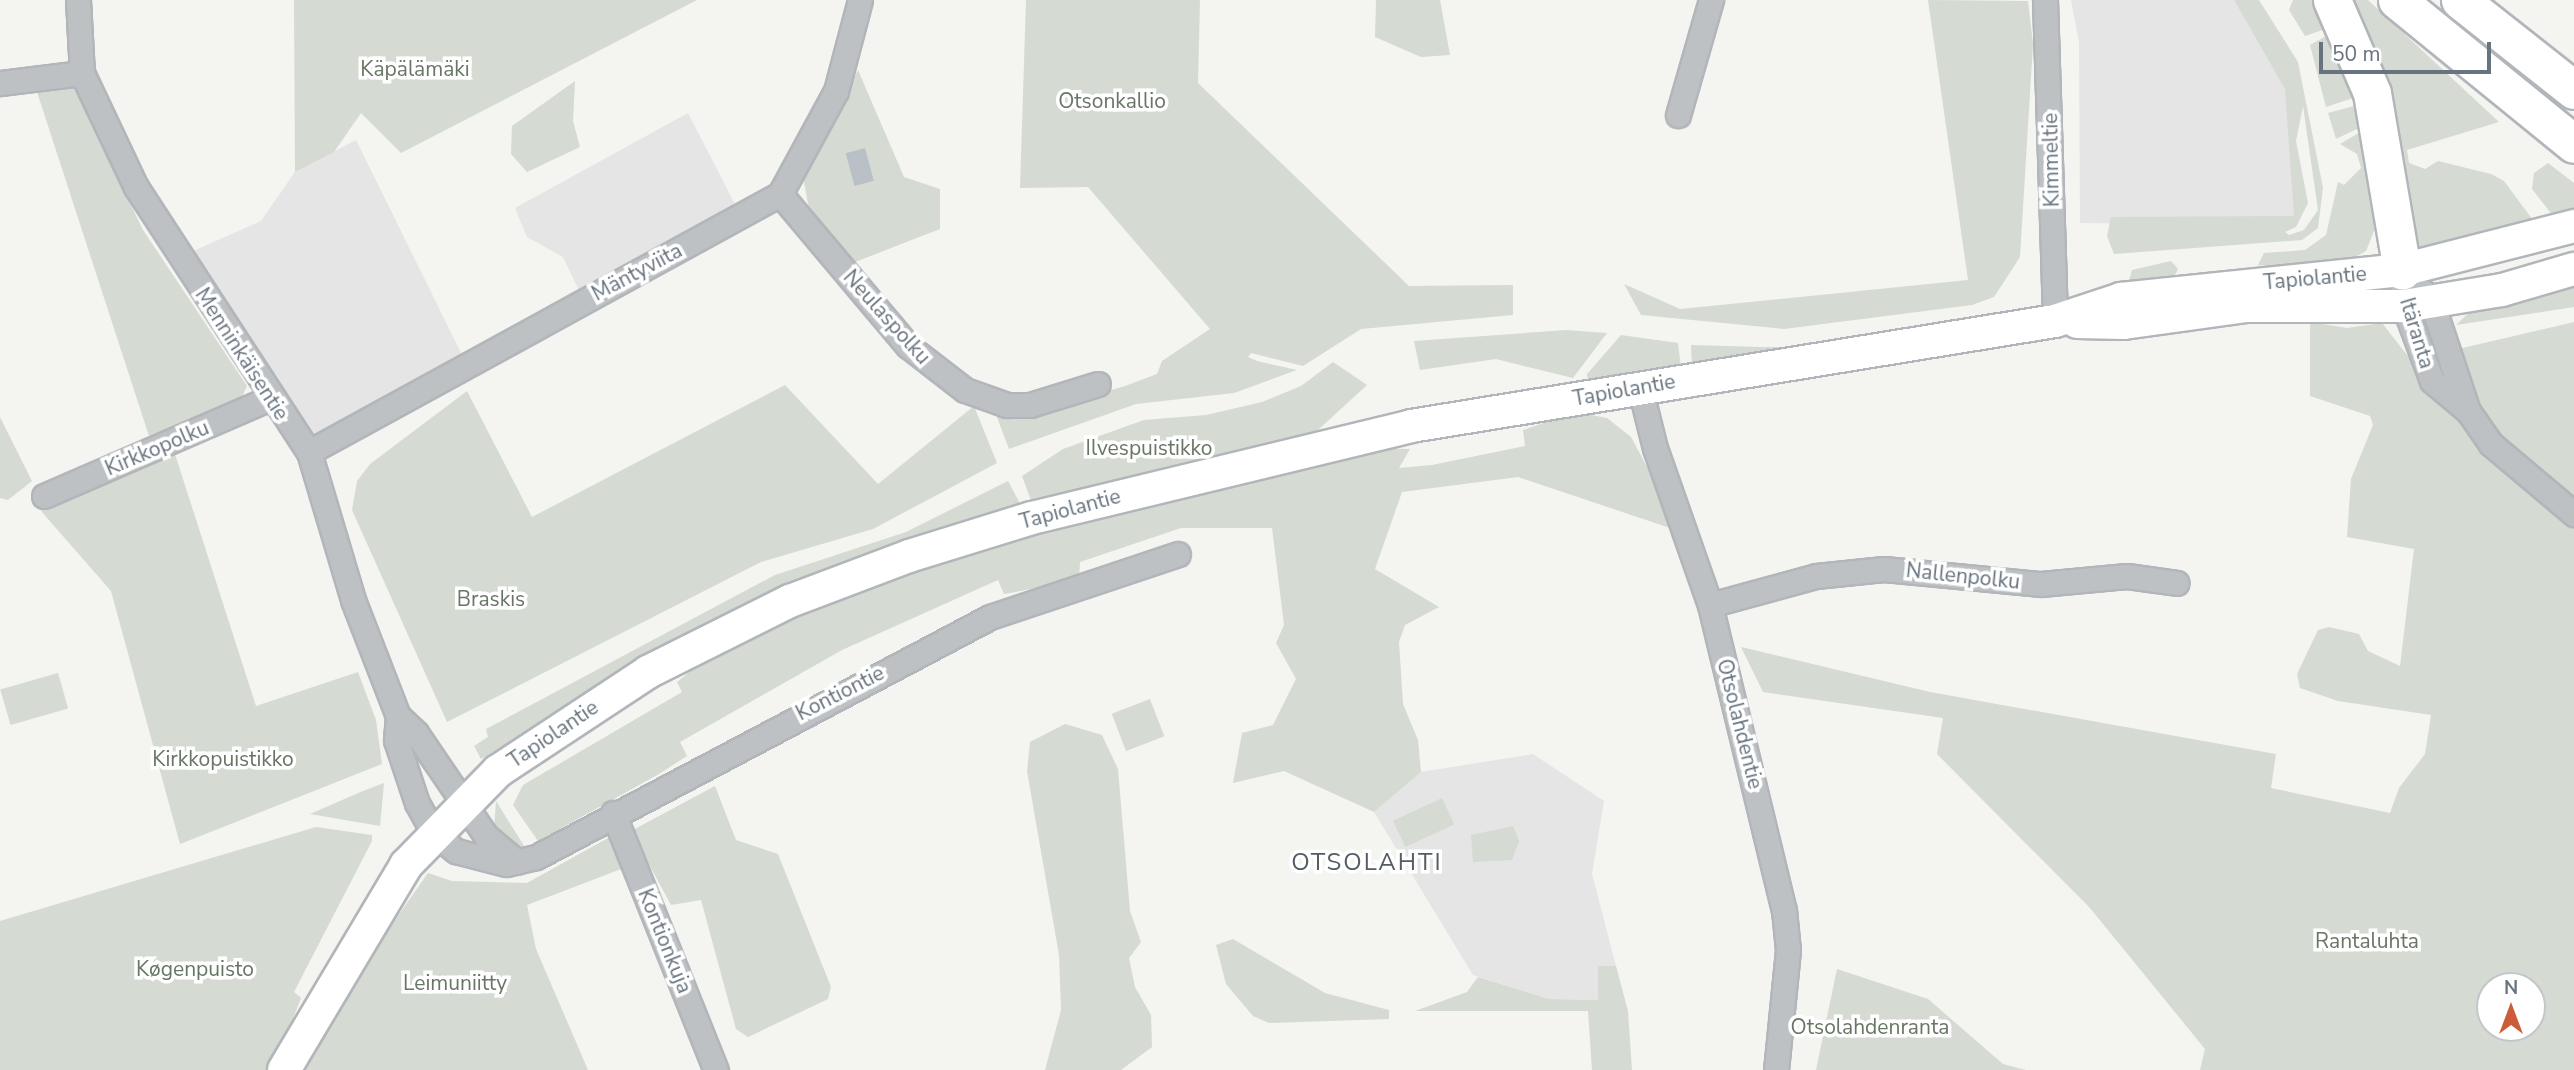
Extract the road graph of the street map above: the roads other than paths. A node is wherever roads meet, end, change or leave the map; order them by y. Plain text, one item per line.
1 (78, 0) edge
2 (860, 0) edge
3 (1711, 0) edge
4 (2045, 0) edge
5 (2332, 0) edge
6 (2397, 0) edge
7 (2460, 0) edge
8 (2494, 28) junction
9 (2574, 65) edge
10 (82, 73) junction
11 (0, 83) edge
12 (2574, 90) edge
13 (1678, 115) dead end
14 (2574, 144) edge
15 (779, 194) junction
16 (2574, 226) edge
17 (2574, 269) edge
18 (2402, 270) junction
19 (2418, 304) junction
20 (2054, 321) junction
21 (1098, 384) dead end
22 (1640, 388) junction
23 (270, 398) junction
24 (309, 452) junction
25 (44, 496) dead end
26 (2574, 514) edge
27 (1178, 554) dead end
28 (2177, 583) dead end
29 (1710, 605) junction
30 (398, 716) junction
31 (465, 801) junction
32 (614, 813) junction
33 (433, 832) junction
34 (517, 862) junction
35 (284, 1070) edge
36 (716, 1070) edge
37 (1776, 1070) edge

1 - 10 street, Menninkäisentie
2 - 15 street
3 - 13 street
4 - 20 street, Kimmeltie
5 - 18 highway
6 - 14 highway
7 - 8 highway
8 - 9 highway
8 - 12 highway
10 - 11 street
10 - 23 street, Menninkäisentie
15 - 21 street, Neulaspolku
15 - 24 street, Mäntyviita
16 - 18 main road, Tapiolantie
17 - 19 main road, Tapiolantie
18 - 19 street, Itäranta
18 - 20 main road, Tapiolantie
19 - 20 main road, Tapiolantie
19 - 26 street, Itäranta
20 - 22 main road, Tapiolantie
22 - 29 street, Otsolahdentie
22 - 31 main road, Tapiolantie
23 - 24 street, Menninkäisentie
23 - 25 street, Kirkkopolku
24 - 30 street, Menninkäisentie
27 - 32 street, Kontiontie
28 - 29 street, Nallenpolku
29 - 37 street, Otsolahdentie
30 - 31 street, Menninkäisentie
30 - 33 street, Menninkäisentie
31 - 33 main road, Tapiolantie
31 - 34 street
32 - 34 street, Kontiontie
32 - 36 street, Kontionkuja
33 - 34 street
33 - 35 main road, Tapiolantie

